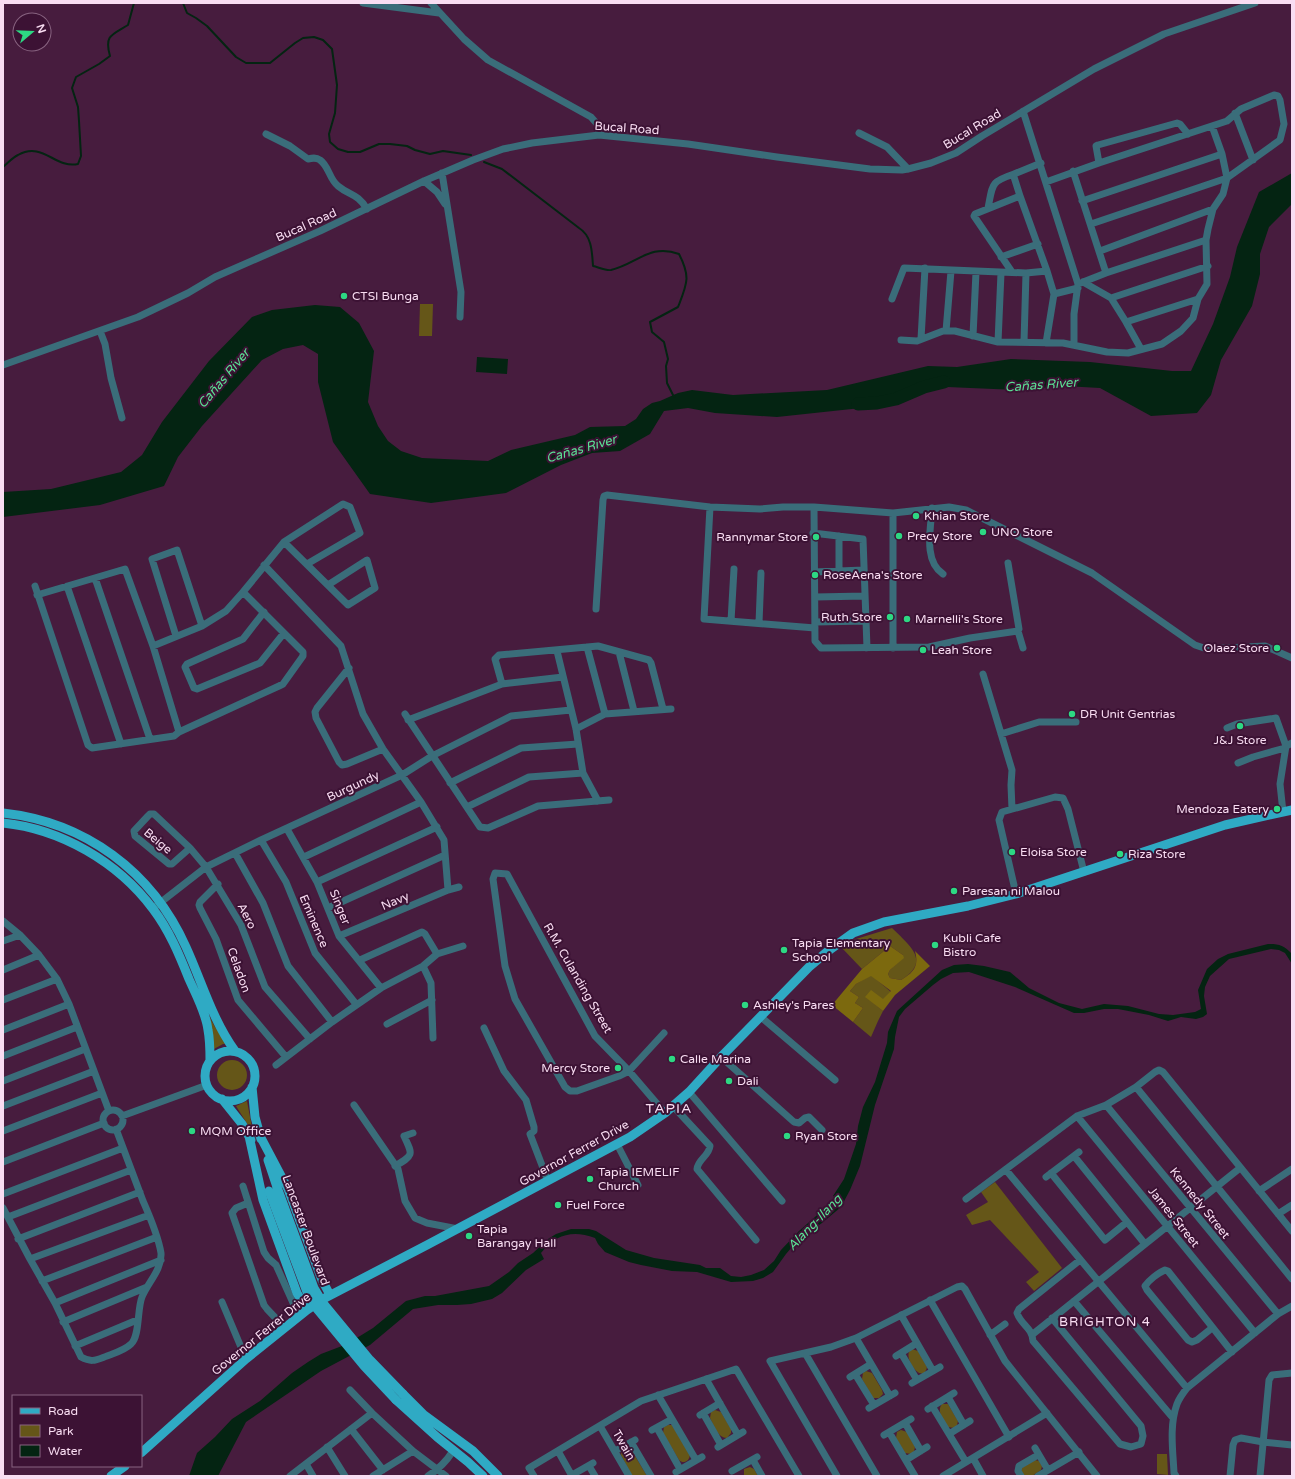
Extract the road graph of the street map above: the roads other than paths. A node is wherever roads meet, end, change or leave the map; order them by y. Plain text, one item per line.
1 (363, 3) edge
2 (431, 3) edge
3 (1255, 3) edge
4 (439, 13) junction
5 (1023, 111) junction
6 (1235, 113) junction
7 (1212, 126) junction
8 (859, 133) dead end
9 (266, 134) dead end
10 (1188, 134) junction
11 (599, 135) junction
12 (1222, 154) junction
13 (1253, 160) junction
14 (1099, 162) junction
15 (1041, 163) junction
16 (908, 169) junction
17 (1073, 171) junction
18 (442, 173) junction
19 (1014, 174) junction
20 (1227, 178) junction
21 (424, 181) junction
22 (1046, 182) junction
23 (1020, 196) junction
24 (1082, 201) junction
25 (447, 208) junction
26 (988, 208) junction
27 (367, 209) junction
28 (1213, 209) junction
29 (1091, 224) junction
30 (1206, 240) junction
31 (1038, 244) junction
32 (1100, 251) junction
33 (1001, 257) junction
34 (1208, 266) junction
35 (926, 268) junction
36 (951, 271) junction
37 (1048, 271) junction
38 (976, 272) junction
39 (1012, 272) junction
40 (1001, 273) junction
41 (1026, 273) junction
42 (1106, 273) junction
43 (1080, 285) junction
44 (1054, 294) junction
45 (1111, 298) junction
46 (892, 299) dead end
47 (1198, 299) junction
48 (460, 317) dead end
49 (1126, 322) junction
50 (100, 331) junction
51 (946, 331) junction
52 (973, 336) junction
53 (921, 339) junction
54 (901, 340) dead end
55 (998, 342) junction
56 (1024, 342) junction
57 (1046, 343) junction
58 (1074, 345) junction
59 (1141, 349) junction
60 (3, 365) edge
61 (122, 418) dead end
62 (710, 507) junction
63 (814, 507) junction
64 (932, 508) junction
65 (893, 513) junction
66 (814, 532) junction
67 (839, 536) junction
68 (284, 542) junction
69 (1008, 563) dead end
70 (307, 564) junction
71 (264, 565) junction
72 (734, 568) dead end
73 (864, 570) junction
74 (839, 571) junction
75 (814, 572) junction
76 (761, 573) dead end
77 (943, 574) dead end
78 (95, 578) junction
79 (328, 585) junction
80 (35, 586) dead end
81 (67, 586) junction
82 (243, 592) junction
83 (38, 594) junction
84 (865, 596) junction
85 (815, 597) junction
86 (596, 609) dead end
87 (264, 612) junction
88 (731, 621) junction
89 (866, 621) junction
90 (759, 623) junction
91 (815, 625) junction
92 (202, 626) junction
93 (1018, 630) junction
94 (284, 632) junction
95 (176, 636) junction
96 (153, 646) junction
97 (587, 647) junction
98 (867, 648) junction
99 (893, 648) junction
100 (1023, 648) dead end
101 (557, 650) junction
102 (619, 652) junction
103 (1292, 658) edge
104 (349, 668) junction
105 (983, 674) dead end
106 (563, 677) junction
107 (502, 684) junction
108 (663, 709) junction
109 (671, 709) dead end
110 (571, 710) junction
111 (634, 711) junction
112 (605, 714) junction
113 (1076, 722) dead end
114 (1227, 728) dead end
115 (576, 729) junction
116 (179, 732) junction
117 (1001, 734) junction
118 (150, 739) junction
119 (121, 744) junction
120 (578, 744) junction
121 (1288, 746) edge
122 (383, 749) junction
123 (432, 756) junction
124 (1238, 762) dead end
125 (583, 773) junction
126 (402, 775) junction
127 (450, 783) junction
128 (609, 800) dead end
129 (598, 801) junction
130 (421, 802) junction
131 (467, 807) junction
132 (1012, 809) junction
133 (1288, 811) edge
134 (3, 813) edge
135 (150, 814) joint
136 (3, 823) edge
137 (437, 827) junction
138 (287, 829) junction
139 (261, 840) junction
140 (190, 848) junction
141 (234, 853) junction
142 (445, 855) junction
143 (304, 857) junction
144 (206, 867) junction
145 (1084, 872) junction
146 (317, 882) junction
147 (218, 884) junction
148 (459, 887) dead end
149 (448, 890) junction
150 (1016, 894) junction
151 (156, 905) junction
152 (328, 908) junction
153 (3, 921) edge
154 (20, 935) junction
155 (339, 936) junction
156 (3, 942) edge
157 (463, 946) dead end
158 (437, 954) junction
159 (39, 955) junction
160 (360, 960) junction
161 (423, 966) junction
162 (3, 970) edge
163 (57, 979) junction
164 (381, 988) junction
165 (3, 1000) edge
166 (432, 1000) junction
167 (69, 1004) junction
168 (356, 1004) junction
169 (761, 1017) junction
170 (332, 1022) junction
171 (388, 1024) dead end
172 (77, 1027) junction
173 (484, 1028) dead end
174 (3, 1030) edge
175 (664, 1033) dead end
176 (433, 1038) dead end
177 (310, 1039) junction
178 (85, 1049) junction
179 (235, 1051) junction
180 (3, 1056) edge
181 (286, 1057) junction
182 (721, 1057) junction
183 (210, 1061) junction
184 (276, 1065) dead end
185 (94, 1071) junction
186 (629, 1071) junction
187 (835, 1080) dead end
188 (3, 1081) edge
189 (207, 1085) junction
190 (252, 1087) junction
191 (1136, 1087) junction
192 (689, 1092) junction
193 (102, 1093) junction
194 (222, 1099) junction
195 (354, 1105) dead end
196 (1106, 1105) junction
197 (3, 1106) edge
198 (674, 1106) junction
199 (109, 1111) junction
200 (665, 1113) junction
201 (122, 1116) junction
202 (1077, 1116) junction
203 (104, 1123) junction
204 (116, 1130) junction
205 (822, 1130) dead end
206 (3, 1131) edge
207 (413, 1133) dead end
208 (259, 1134) junction
209 (249, 1136) junction
210 (617, 1144) junction
211 (123, 1148) junction
212 (3, 1162) edge
213 (396, 1166) junction
214 (1240, 1168) junction
215 (1292, 1169) edge
216 (131, 1170) junction
217 (1006, 1170) junction
218 (548, 1181) junction
219 (638, 1185) dead end
220 (243, 1186) dead end
221 (1217, 1186) junction
222 (273, 1189) junction
223 (1259, 1191) junction
224 (140, 1192) junction
225 (3, 1194) edge
226 (966, 1199) dead end
227 (782, 1201) dead end
228 (248, 1202) junction
229 (1292, 1205) edge
230 (3, 1208) edge
231 (1190, 1208) junction
232 (1278, 1214) junction
233 (149, 1215) junction
234 (8, 1217) junction
235 (1128, 1222) junction
236 (1167, 1226) junction
237 (458, 1229) junction
238 (1292, 1230) edge
239 (157, 1237) junction
240 (18, 1239) junction
241 (756, 1240) dead end
242 (1145, 1244) junction
243 (30, 1259) junction
244 (161, 1260) junction
245 (1080, 1260) junction
246 (1292, 1279) edge
247 (42, 1281) junction
248 (1098, 1281) junction
249 (147, 1287) junction
250 (330, 1295) junction
251 (930, 1300) junction
252 (1074, 1301) junction
253 (222, 1302) dead end
254 (55, 1303) junction
255 (1292, 1306) edge
256 (307, 1310) junction
257 (1278, 1314) junction
258 (900, 1315) junction
259 (299, 1316) junction
260 (1052, 1318) junction
261 (137, 1320) junction
262 (63, 1322) junction
263 (1005, 1324) dead end
264 (285, 1328) junction
265 (1212, 1328) junction
266 (1255, 1333) junction
267 (1033, 1334) junction
268 (990, 1335) junction
269 (856, 1338) junction
270 (917, 1343) junction
271 (75, 1346) junction
272 (1232, 1352) junction
273 (805, 1353) junction
274 (246, 1359) junction
275 (871, 1364) junction
276 (1292, 1372) edge
277 (706, 1379) junction
278 (1186, 1388) junction
279 (350, 1390) dead end
280 (658, 1395) junction
281 (399, 1397) junction
282 (720, 1403) junction
283 (372, 1413) junction
284 (1048, 1413) junction
285 (1172, 1418) junction
286 (672, 1419) junction
287 (600, 1426) junction
288 (350, 1429) junction
289 (949, 1434) junction
290 (1008, 1436) junction
291 (1263, 1442) junction
292 (1292, 1445) edge
293 (328, 1447) junction
294 (413, 1451) junction
295 (453, 1451) junction
296 (558, 1451) junction
297 (142, 1452) edge
298 (615, 1452) junction
299 (1079, 1452) junction
300 (973, 1458) junction
301 (906, 1460) junction
302 (966, 1462) junction
303 (306, 1464) junction
304 (124, 1467) edge
305 (383, 1470) junction
306 (438, 1470) junction
307 (1048, 1470) junction
308 (736, 1472) edge
309 (111, 1476) edge
310 (290, 1476) edge
311 (313, 1476) edge
312 (345, 1476) edge
313 (373, 1476) edge
314 (428, 1476) edge
315 (446, 1476) edge
316 (483, 1476) edge
317 (498, 1476) edge
318 (534, 1476) edge
319 (572, 1476) edge
320 (595, 1476) edge
321 (629, 1476) edge
322 (651, 1476) edge
323 (762, 1476) edge
324 (800, 1476) edge
325 (837, 1476) edge
326 (877, 1476) edge
327 (915, 1476) edge
328 (943, 1476) edge
329 (983, 1476) edge
330 (1021, 1476) edge
331 (1038, 1476) edge
332 (1096, 1476) edge
333 (1176, 1476) edge
334 (1230, 1476) edge
335 (1260, 1476) edge

1 - 4 street
2 - 4 street
3 - 5 street, Bucal Road
4 - 11 street
5 - 15 street
5 - 16 street, Bucal Road
6 - 7 street
6 - 13 street
6 - 13 street
7 - 10 street
7 - 12 street
8 - 16 street
9 - 27 street
10 - 14 street
10 - 14 street
11 - 16 street, Bucal Road
11 - 18 street, Bucal Road
12 - 20 street
12 - 24 street
13 - 20 street
14 - 17 street
15 - 19 street
15 - 22 street
17 - 22 street
17 - 24 street
18 - 21 street, Bucal Road
18 - 25 street
19 - 23 street
19 - 26 street
20 - 28 street
20 - 29 street
21 - 25 street
21 - 27 street, Bucal Road
22 - 43 street
23 - 26 street
23 - 31 street
24 - 29 street
25 - 48 street
26 - 33 street
27 - 50 street, Bucal Road
28 - 30 street
28 - 32 street
29 - 32 street
30 - 34 street
30 - 42 street
31 - 33 street
31 - 37 street
32 - 42 street
33 - 39 street
34 - 45 street
34 - 47 street
35 - 36 street
35 - 46 street
35 - 53 street
36 - 38 street
36 - 51 street
37 - 41 street
37 - 44 street
38 - 40 street
38 - 52 street
39 - 40 street
39 - 41 street
40 - 55 street
41 - 56 street
42 - 43 street
43 - 44 street
43 - 45 street
43 - 58 street
44 - 57 street
45 - 49 street
47 - 49 street
47 - 59 street
49 - 59 street
50 - 60 street, Bucal Road
50 - 61 street
51 - 52 street
51 - 53 street
52 - 55 street
53 - 54 street
55 - 56 street
56 - 57 street
57 - 58 street
58 - 59 street
62 - 63 street
62 - 86 street
62 - 88 street
63 - 65 street
63 - 66 street
64 - 65 street
64 - 77 street
64 - 103 street
65 - 99 street
66 - 67 street
66 - 75 street
67 - 73 street
67 - 74 street
68 - 70 street
68 - 70 street
68 - 71 street
69 - 93 street
70 - 79 street
71 - 82 street
71 - 104 street
72 - 88 street
73 - 74 street
73 - 84 street
74 - 75 street
75 - 85 street
76 - 90 street
78 - 81 street
78 - 96 street
78 - 118 street
79 - 79 street
80 - 83 street
81 - 83 street
81 - 119 street
82 - 87 street
82 - 92 street
83 - 119 street
84 - 85 street
84 - 89 street
85 - 91 street
87 - 94 street
87 - 94 street
88 - 90 street
89 - 91 street
89 - 98 street
90 - 91 street
91 - 98 street
92 - 95 street
92 - 95 street
93 - 99 street
93 - 100 street
94 - 116 street
95 - 96 street
96 - 116 street
97 - 101 street
97 - 102 street
97 - 112 street
98 - 99 street
101 - 106 street
101 - 107 street
102 - 108 street
102 - 111 street
104 - 122 street
104 - 122 street
105 - 117 street
106 - 107 street
106 - 110 street
107 - 123 street
108 - 109 street
108 - 111 street
110 - 115 street
110 - 123 street, Burgundy
111 - 112 street
112 - 115 street
113 - 117 street
114 - 121 street
115 - 120 street
116 - 118 street
117 - 132 street
118 - 119 street
120 - 125 street
120 - 127 street
121 - 124 street
121 - 133 street
122 - 126 street
123 - 126 street, Burgundy
123 - 127 street
125 - 129 street
125 - 131 street
126 - 130 street
126 - 138 street, Burgundy
127 - 131 street
128 - 129 street
129 - 131 street
130 - 137 street
130 - 143 street
132 - 145 street
132 - 150 street
133 - 145 main road, Governor Ferrer Drive
134 - 151 main road
135 - 140 street, Aero
135 - 140 street, Beige
136 - 151 main road
137 - 142 street
137 - 146 street
138 - 139 street, Burgundy
138 - 143 street, Singer
139 - 141 street, Burgundy
139 - 168 street, Eminence
140 - 144 street, Aero
141 - 144 street, Burgundy
141 - 170 street
142 - 149 street
142 - 152 street
143 - 146 street, Singer
144 - 147 street, Aero
144 - 151 street, Burgundy
145 - 150 main road, Governor Ferrer Drive
146 - 152 street, Singer
147 - 177 street, Aero
147 - 181 street, Celadon
148 - 149 street, Navy
149 - 155 street, Navy
150 - 169 main road, Governor Ferrer Drive
151 - 179 main road
151 - 183 main road
152 - 155 street, Singer
153 - 154 street
154 - 156 street
154 - 159 street
155 - 160 street, Singer
157 - 158 street
158 - 160 street
158 - 161 street
159 - 162 street
159 - 163 street
160 - 164 street, Singer
161 - 164 street
161 - 166 street
163 - 165 street
163 - 167 street
164 - 168 street
166 - 171 street
166 - 176 street
167 - 172 street
167 - 174 street
168 - 170 street
169 - 182 main road, Governor Ferrer Drive
169 - 187 street
170 - 177 street
172 - 178 street
172 - 180 street
173 - 218 street
175 - 186 street
177 - 181 street
178 - 185 street
178 - 188 street
179 - 183 main road
179 - 190 main road
181 - 184 street
182 - 192 main road, Governor Ferrer Drive
182 - 205 street
183 - 189 main road
185 - 193 street
185 - 197 street
186 - 186 street, R.M. Culanding Street
186 - 200 street, R.M. Culanding Street
189 - 194 main road
189 - 201 street
190 - 194 main road
190 - 208 main road, Lancaster Boulevard
191 - 196 street
191 - 214 street
191 - 221 street
192 - 198 main road, Governor Ferrer Drive
192 - 227 street
193 - 199 street
193 - 206 street
194 - 209 main road, Lancaster Boulevard
195 - 213 street
196 - 202 street
196 - 231 street, Kennedy Street
198 - 200 main road, Governor Ferrer Drive
198 - 241 street
199 - 201 street
199 - 203 street
200 - 210 main road, Governor Ferrer Drive
201 - 204 street
202 - 217 street
202 - 236 street, James Street
203 - 204 street
203 - 212 street
204 - 211 street
207 - 213 street
208 - 222 main road, Lancaster Boulevard
208 - 250 main road
209 - 222 main road, Lancaster Boulevard
209 - 256 main road
210 - 218 main road, Governor Ferrer Drive
210 - 219 street
211 - 216 street
211 - 225 street
213 - 237 street
214 - 221 street
214 - 223 street
215 - 223 street
216 - 224 street
216 - 234 street
217 - 226 street
217 - 245 street
218 - 237 main road, Governor Ferrer Drive
220 - 228 street
221 - 231 street
221 - 246 street
222 - 281 main road, Lancaster Boulevard, bridge
223 - 232 street
224 - 233 street
224 - 240 street
228 - 259 street
228 - 264 street
229 - 232 street
230 - 234 street
231 - 236 street
231 - 257 street, Kennedy Street
232 - 238 street
233 - 239 street
233 - 243 street
234 - 240 street
235 - 235 street
235 - 242 street
236 - 242 street
236 - 266 street, James Street
237 - 250 main road, Governor Ferrer Drive
239 - 244 street
239 - 247 street
240 - 243 street
242 - 248 street
243 - 247 street
244 - 249 street
244 - 254 street
245 - 248 street
245 - 267 street
247 - 254 street
248 - 252 street
248 - 278 street
249 - 261 street
249 - 262 street
250 - 256 main road, Governor Ferrer Drive
251 - 258 street
251 - 268 street
251 - 290 street
252 - 260 street
252 - 285 street
253 - 274 street
254 - 262 street
255 - 257 street
256 - 259 main road, Governor Ferrer Drive
257 - 266 street
258 - 269 street
258 - 270 street
259 - 264 main road, Governor Ferrer Drive
260 - 267 street
260 - 267 street
261 - 271 street
261 - 271 street
262 - 271 street
263 - 268 street
264 - 274 main road, Governor Ferrer Drive
265 - 265 street
265 - 272 street
266 - 272 street
268 - 284 street
269 - 273 street
269 - 275 street
270 - 270 street
272 - 278 street
273 - 325 street
273 - 326 street
274 - 297 main road, Governor Ferrer Drive
275 - 275 street
276 - 291 street
277 - 280 street
277 - 282 street
277 - 324 street
278 - 285 street
279 - 283 street
280 - 286 street
280 - 287 street
281 - 295 main road, Lancaster Boulevard
281 - 317 main road, Lancaster Boulevard
282 - 282 street
283 - 288 street
283 - 294 street
284 - 290 street
284 - 299 street
285 - 333 street
286 - 286 street
287 - 296 street
287 - 298 street, Twain
288 - 293 street
288 - 305 street
289 - 289 street
289 - 302 street
290 - 300 street
291 - 292 street
291 - 334 street
291 - 335 street
293 - 303 street
293 - 312 street
294 - 305 street
294 - 306 street
295 - 306 street
295 - 316 main road, Lancaster Boulevard
296 - 318 street
296 - 319 street
298 - 321 street, Twain
298 - 322 street
299 - 307 street
299 - 332 street
300 - 302 street
300 - 329 street
301 - 301 street
301 - 327 street
302 - 328 street
303 - 310 street
303 - 311 street
304 - 309 main road
305 - 313 street
306 - 314 street
306 - 315 street
307 - 330 street
307 - 331 street
308 - 323 street
319 - 320 street

